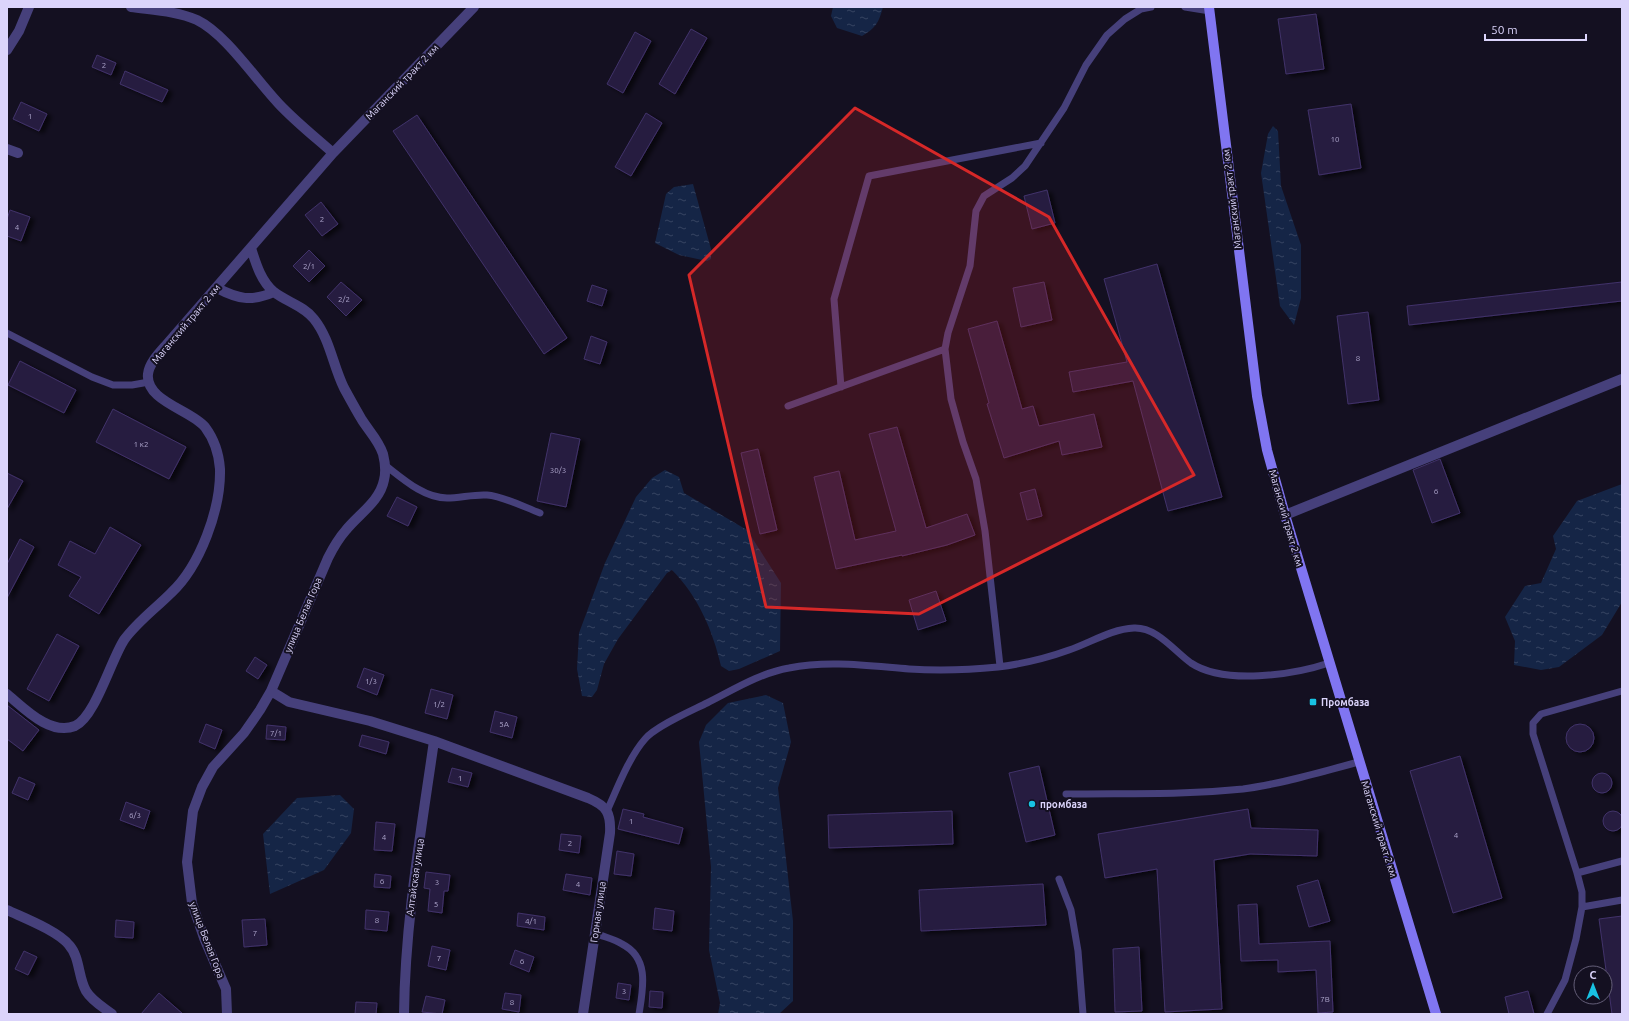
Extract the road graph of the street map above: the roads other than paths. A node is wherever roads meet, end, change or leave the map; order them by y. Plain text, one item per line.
1 (29, 7) edge
2 (131, 7) edge
3 (474, 7) edge
4 (1151, 7) edge
5 (1185, 7) edge
6 (151, 9) edge
7 (1210, 9) edge
8 (7, 50) edge
9 (1041, 143) junction
10 (7, 149) edge
11 (18, 153) dead end
12 (333, 153) junction
13 (250, 248) junction
14 (217, 288) junction
15 (274, 292) junction
16 (7, 333) edge
17 (945, 349) junction
18 (1622, 379) edge
19 (149, 382) junction
20 (841, 387) junction
21 (788, 406) dead end
22 (385, 465) junction
23 (540, 513) dead end
24 (1285, 515) junction
25 (1329, 663) junction
26 (1000, 666) junction
27 (270, 691) junction
28 (1622, 691) edge
29 (7, 694) edge
30 (434, 741) junction
31 (1359, 762) junction
32 (1066, 794) dead end
33 (607, 811) junction
34 (1622, 861) edge
35 (1578, 873) junction
36 (1059, 879) dead end
37 (1622, 900) edge
38 (1582, 907) junction
39 (7, 910) edge
40 (595, 933) junction
41 (112, 1014) edge
42 (227, 1014) edge
43 (404, 1014) edge
44 (583, 1014) edge
45 (639, 1014) edge
46 (1083, 1014) edge
47 (1436, 1014) edge
48 (1547, 1014) edge

1 - 8 street
2 - 6 street
3 - 12 street, Маганский тракт 2 км
4 - 9 lane
5 - 7 lane
6 - 12 street
7 - 24 main road, Маганский тракт 2 км
9 - 17 lane
9 - 20 lane
10 - 11 street
12 - 13 street, Маганский тракт 2 км
13 - 14 street, Маганский тракт 2 км
13 - 15 street, улица Белая Гора
14 - 15 street
14 - 19 street, Маганский тракт 2 км
15 - 22 street, улица Белая Гора
16 - 19 lane
17 - 20 lane
17 - 26 lane
18 - 24 street
19 - 29 street
20 - 21 lane
22 - 23 lane
22 - 27 street, улица Белая Гора
24 - 25 main road, Маганский тракт 2 км
25 - 26 lane
25 - 31 main road, Маганский тракт 2 км
26 - 33 lane
27 - 30 street
27 - 42 street, улица Белая Гора
28 - 35 lane
30 - 33 street
30 - 43 street, Алтайская улица
31 - 32 lane
31 - 47 main road, Маганский тракт 2 км
33 - 40 street, Горная улица
34 - 35 lane
35 - 38 lane
36 - 46 lane
37 - 38 lane
38 - 48 lane
39 - 41 street
40 - 44 street, Горная улица
40 - 45 lane

